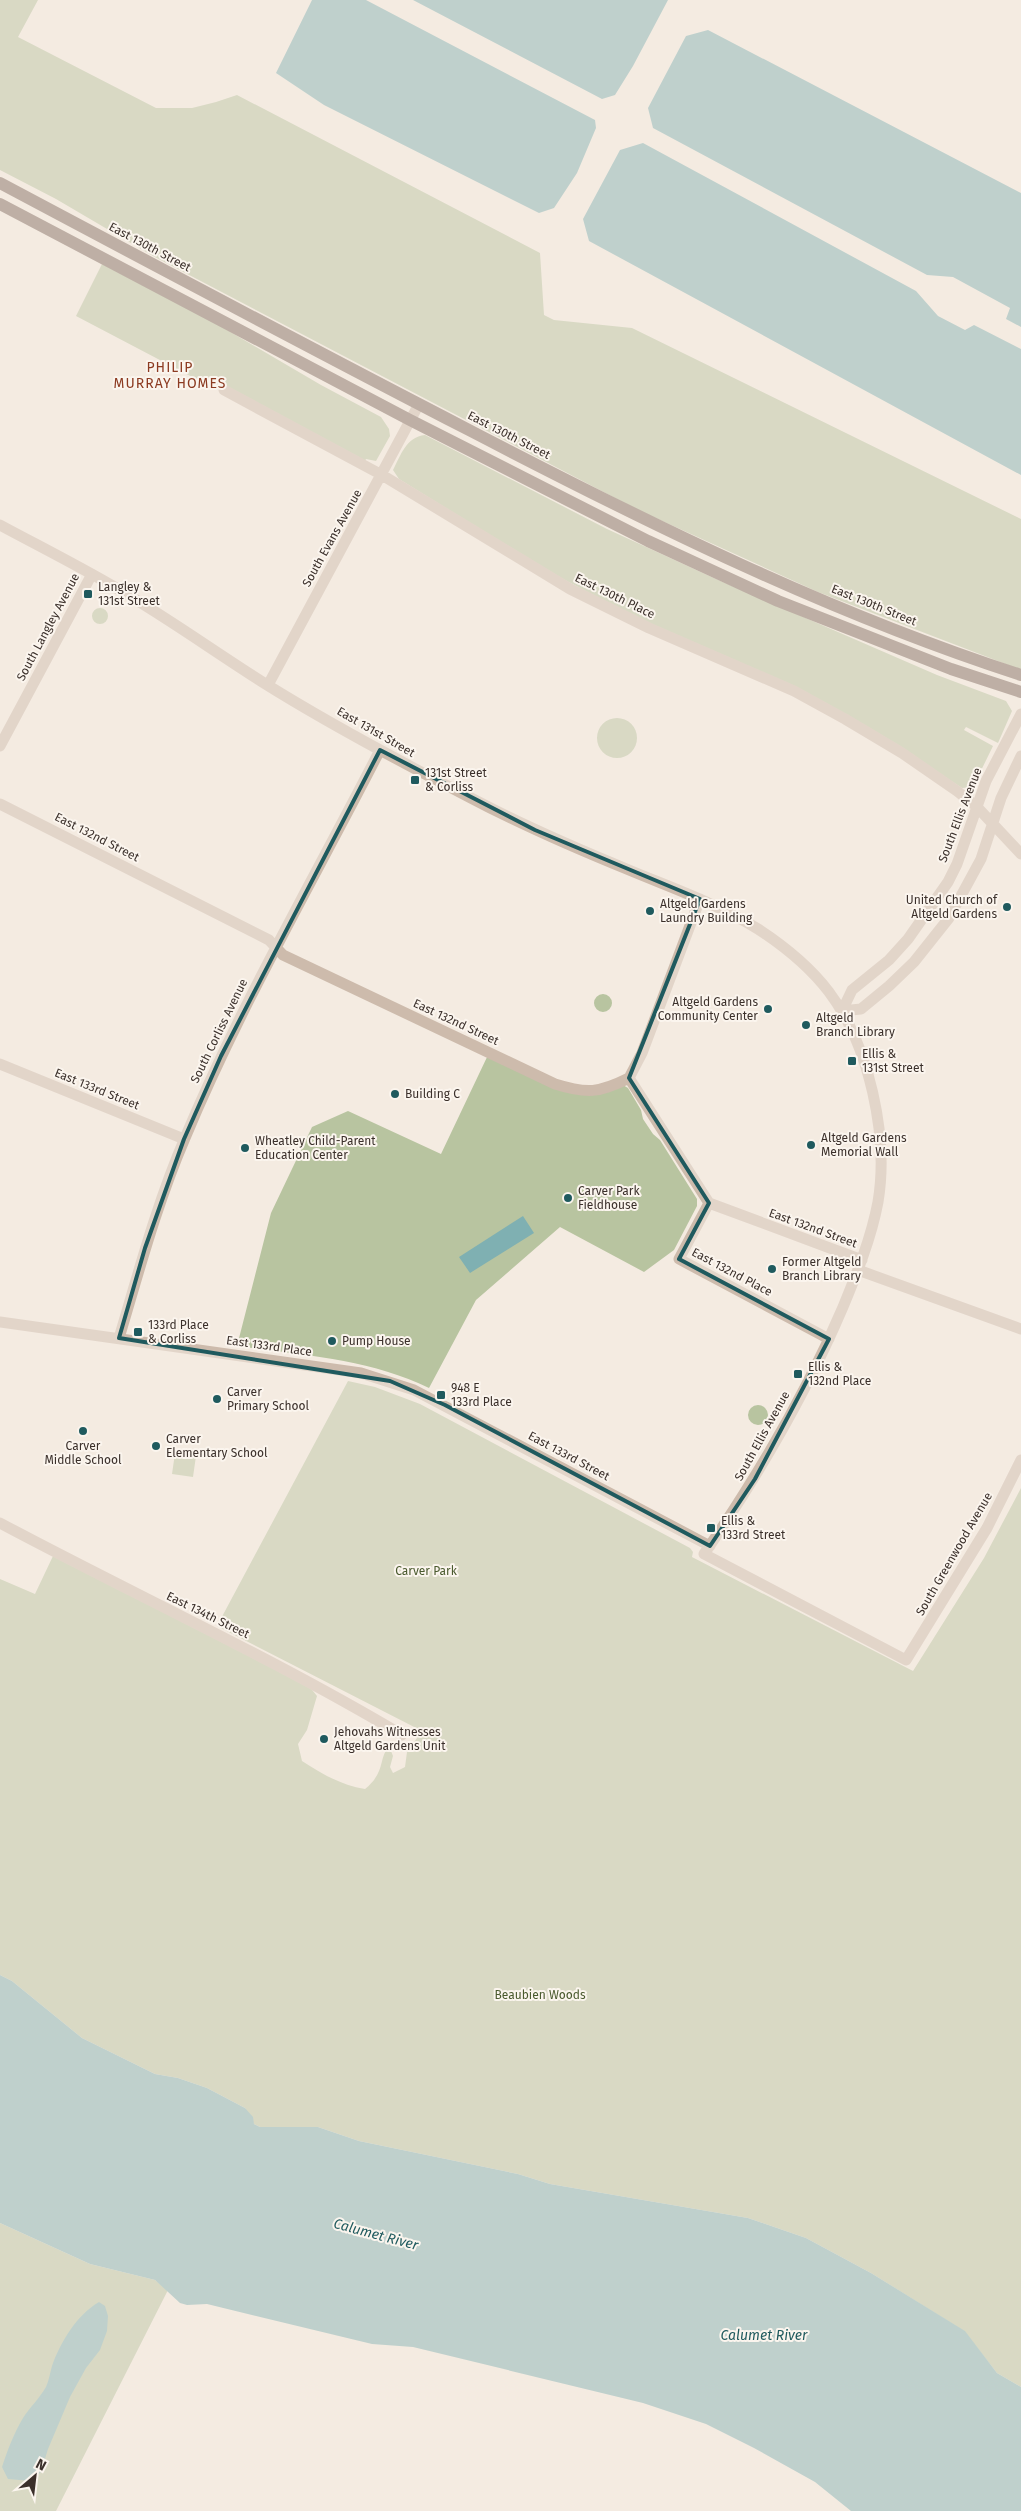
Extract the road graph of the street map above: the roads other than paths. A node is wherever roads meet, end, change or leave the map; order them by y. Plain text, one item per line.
1 (0, 183) edge
2 (0, 204) edge
3 (224, 390) dead end
4 (419, 404) junction
5 (410, 420) junction
6 (382, 476) junction
7 (0, 525) edge
8 (92, 574) junction
9 (1021, 675) edge
10 (268, 685) junction
11 (1021, 692) edge
12 (1021, 714) edge
13 (0, 746) edge
14 (380, 750) junction
15 (1021, 756) edge
16 (0, 804) edge
17 (977, 807) junction
18 (993, 824) junction
19 (1021, 854) edge
20 (700, 900) junction
21 (276, 948) junction
22 (842, 1011) junction
23 (0, 1064) edge
24 (629, 1078) junction
25 (184, 1139) junction
26 (709, 1203) junction
27 (860, 1265) junction
28 (0, 1322) edge
29 (1021, 1329) edge
30 (119, 1338) junction
31 (829, 1339) junction
32 (414, 1390) joint
33 (1021, 1460) edge
34 (0, 1523) edge
35 (707, 1550) junction
36 (906, 1660) joint
37 (402, 1735) dead end

1 - 4 main road, East 130th Street
2 - 5 main road
3 - 6 street, East 130th Place
4 - 5 street, South Evans Avenue
4 - 9 main road, East 130th Street
5 - 6 street, South Evans Avenue
5 - 11 main road
6 - 10 street, South Evans Avenue
6 - 17 street, East 130th Place
7 - 8 street, East 131st Street
8 - 10 street, East 131st Street
8 - 13 street, South Langley Avenue
10 - 14 street, East 131st Street
12 - 17 street, South Ellis Avenue
14 - 20 street, East 131st Street
14 - 21 street, South Corliss Avenue
15 - 18 street
16 - 21 street, East 132nd Street
17 - 18 street, East 130th Place
17 - 22 street, South Ellis Avenue
18 - 19 street
18 - 22 street
20 - 22 street, East 131st Street
20 - 24 street
21 - 24 street, East 132nd Street
21 - 25 street, South Corliss Avenue
22 - 27 street, South Ellis Avenue
23 - 25 street, East 133rd Street
24 - 26 street
25 - 30 street, South Corliss Avenue
26 - 27 street, East 132nd Street
26 - 31 street, East 132nd Place
27 - 29 street, East 132nd Street
27 - 31 street, South Ellis Avenue
28 - 30 street, East 133rd Place
30 - 32 street, East 133rd Place
31 - 35 street, South Ellis Avenue
32 - 35 street, East 133rd Street
33 - 36 street, South Greenwood Avenue
34 - 37 street, East 134th Street
35 - 36 street, East 133rd Street

